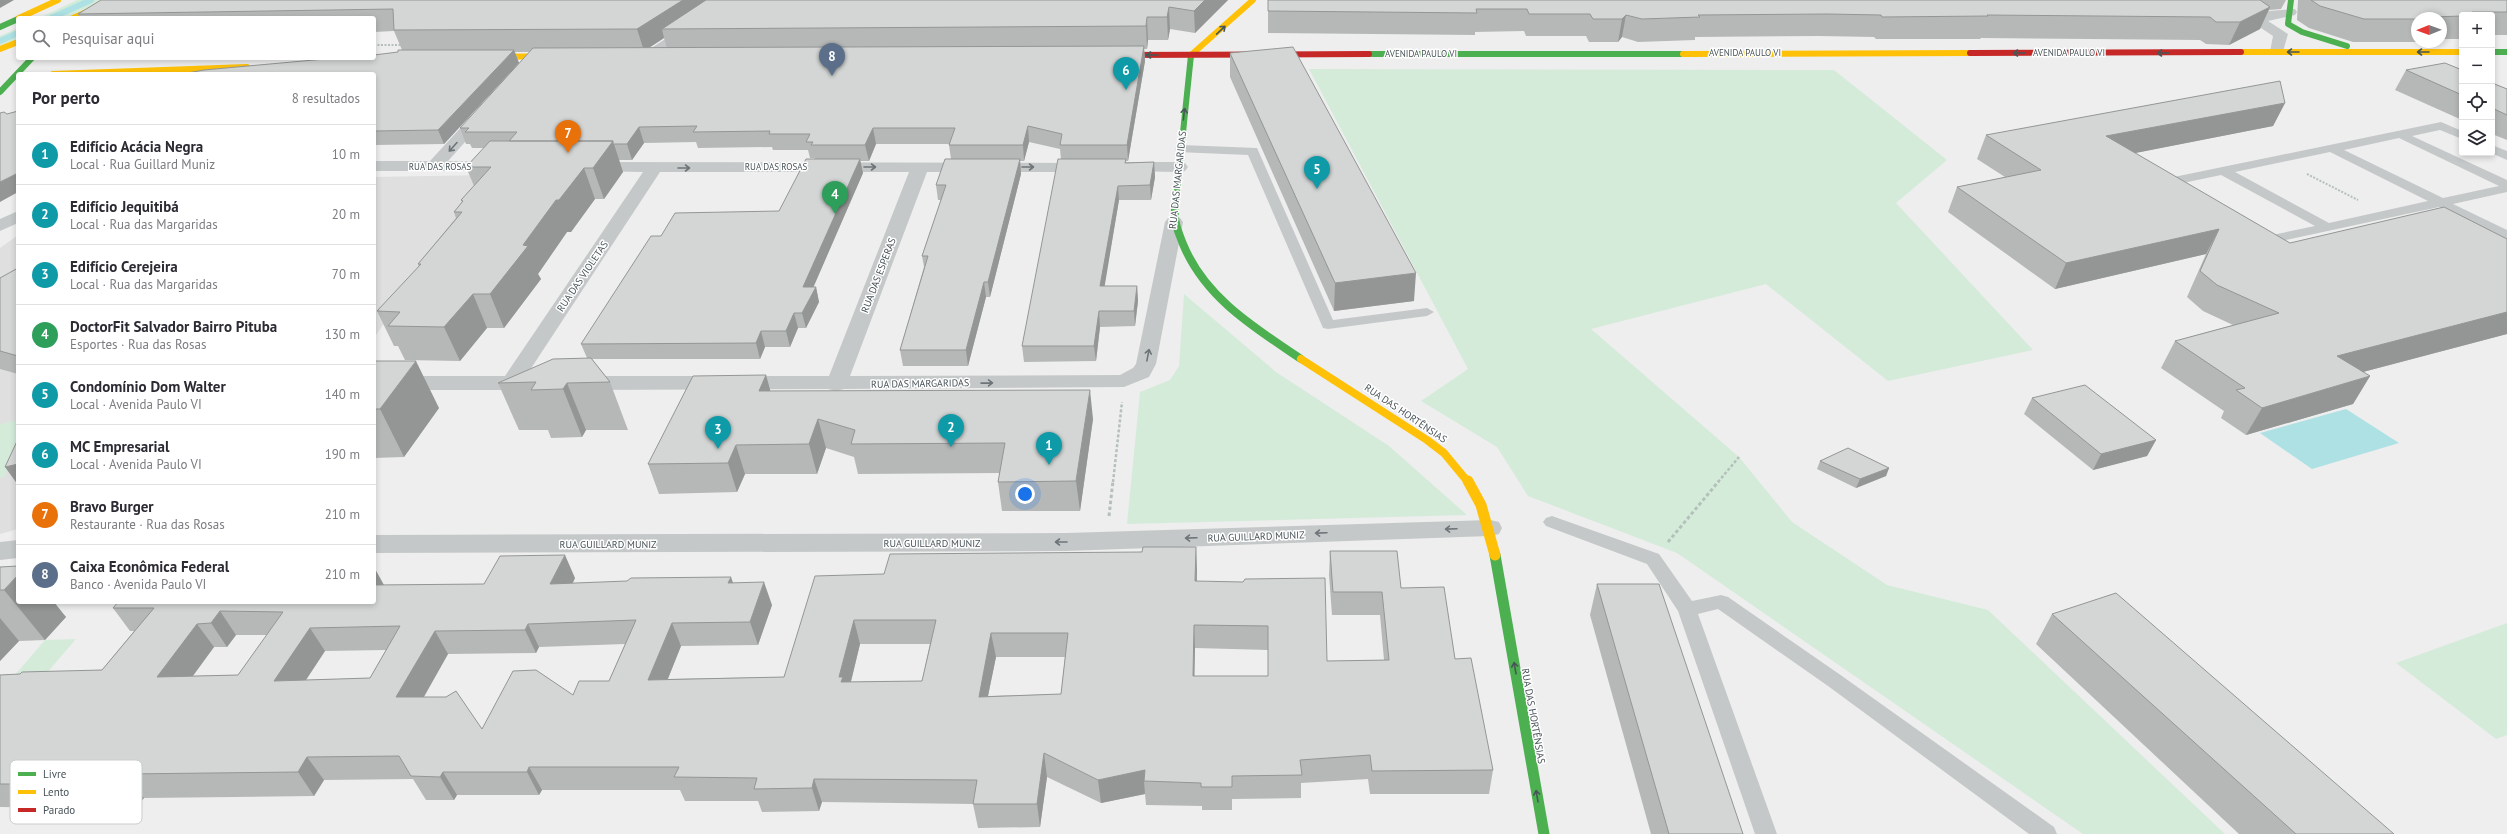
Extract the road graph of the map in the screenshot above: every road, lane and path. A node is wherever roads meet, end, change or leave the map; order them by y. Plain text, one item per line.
1 (58, 0) edge
2 (114, 0) edge
3 (736, 0) edge
4 (1253, 0) edge
5 (2199, 0) edge
6 (2291, 6) edge
7 (2239, 12) junction
8 (23, 16) edge
9 (78, 16) edge
10 (16, 19) edge
11 (0, 27) edge
12 (16, 43) edge
13 (0, 49) edge
14 (2277, 52) junction
15 (2365, 52) junction
16 (2459, 52) edge
17 (2495, 52) edge
18 (2507, 52) edge
19 (646, 55) joint
20 (665, 55) edge
21 (1104, 55) edge
22 (1191, 55) junction
23 (535, 56) junction
24 (566, 56) edge
25 (474, 57) edge
26 (28, 60) edge
27 (30, 60) edge
28 (257, 67) edge
29 (222, 69) junction
30 (3, 72) edge
31 (20, 72) edge
32 (121, 72) edge
33 (203, 72) edge
34 (520, 73) edge
35 (16, 74) edge
36 (16, 76) edge
37 (0, 92) edge
38 (493, 102) edge
39 (2399, 134) junction
40 (2459, 134) edge
41 (2331, 148) junction
42 (1180, 149) junction
43 (2495, 150) edge
44 (2507, 156) edge
45 (2279, 159) junction
46 (376, 166) edge
47 (435, 166) junction
48 (513, 167) edge
49 (576, 167) edge
50 (920, 167) junction
51 (1178, 167) junction
52 (654, 168) junction
53 (2223, 171) junction
54 (2507, 186) edge
55 (2184, 195) edge
56 (2442, 203) junction
57 (2386, 215) junction
58 (16, 217) edge
59 (1174, 222) junction
60 (0, 226) edge
61 (2329, 228) junction
62 (2252, 234) edge
63 (2507, 234) edge
64 (1427, 312) dead end
65 (1124, 381) junction
66 (376, 383) edge
67 (511, 383) junction
68 (836, 384) junction
69 (1739, 457) dead end
70 (1552, 522) dead end
71 (1490, 528) junction
72 (1106, 540) junction
73 (376, 544) edge
74 (16, 548) edge
75 (0, 550) edge
76 (1653, 559) junction
77 (1686, 610) junction
78 (1544, 834) edge
79 (1766, 834) edge
80 (2046, 834) edge

1 - 8 main road
2 - 9 main road
3 - 19 street
22 -> 4 main road
5 - 7 street
6 - 7 street
6 - 15 main road
7 - 14 street
10 - 11 main road
12 - 13 main road
15 -> 14 main road, AVENIDA PAULO VI
14 -> 22 main road, AVENIDA PAULO VI
16 -> 15 main road, AVENIDA PAULO VI
17 - 18 main road
19 - 20 main road
22 -> 21 main road, AVENIDA PAULO VI
42 -> 22 main road, RUA DAS MARGARIDAS
23 - 24 main road
23 - 25 main road
23 - 34 street
26 - 30 main road
27 - 31 main road
28 - 29 main road
29 - 32 main road
29 - 33 main road
30 - 35 main road
36 - 37 main road
38 -> 47 street
39 - 40 lane
39 - 41 lane
39 - 54 lane
41 - 45 lane
41 - 56 lane
42 - 51 main road, RUA DAS MARGARIDAS
42 - 64 lane
43 - 44 lane
45 - 53 lane
45 - 57 path
46 - 47 street, RUA DAS ROSAS
47 - 48 street, RUA DAS ROSAS
49 - 52 street, RUA DAS ROSAS
50 -> 51 street, RUA DAS ROSAS
52 -> 50 street, RUA DAS ROSAS
50 - 68 street, RUA DAS ESPERAS
51 - 59 main road, RUA DAS MARGARIDAS
52 - 67 street, RUA DAS VIOLETAS
53 - 55 lane
53 - 61 lane
54 - 56 lane
56 - 57 lane
56 - 63 lane
57 - 61 lane
58 - 60 street
65 -> 59 street, RUA DAS MARGARIDAS
59 - 71 main road, RUA DAS HORTÊNSIAS
61 - 62 lane
68 -> 65 street, RUA DAS MARGARIDAS
65 - 72 path
66 - 67 street, RUA DAS MARGARIDAS
67 - 68 street, RUA DAS MARGARIDAS
69 - 76 path
70 - 76 lane
71 -> 72 street, RUA GUILLARD MUNIZ
78 -> 71 main road, RUA DAS HORTÊNSIAS
72 -> 73 street, RUA GUILLARD MUNIZ
74 - 75 street
76 - 77 lane
77 - 79 lane
77 - 80 lane

